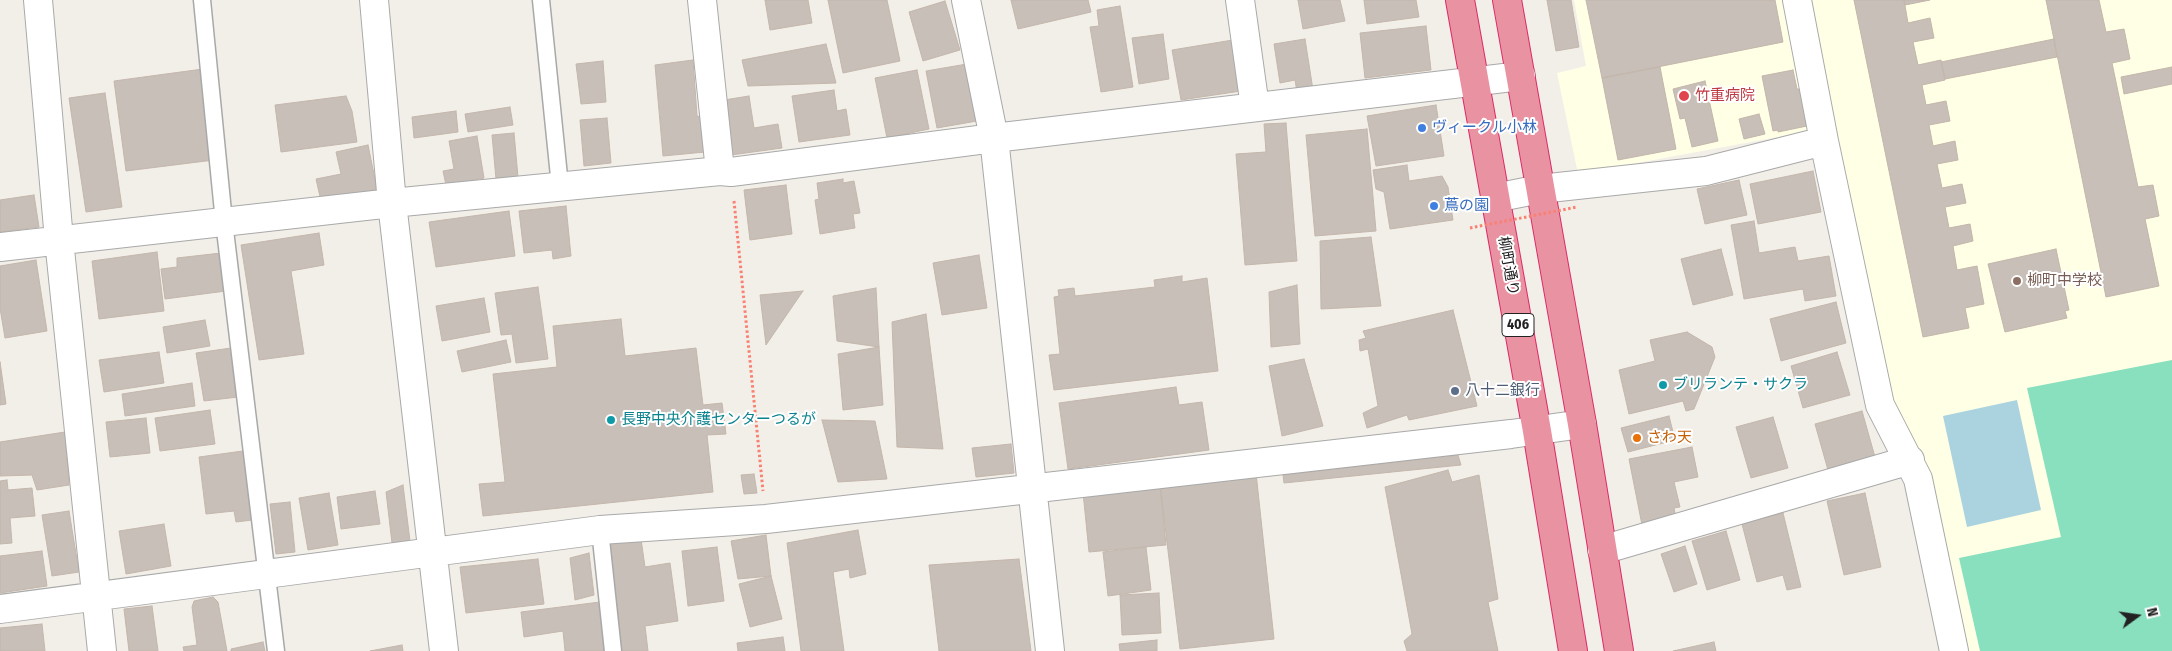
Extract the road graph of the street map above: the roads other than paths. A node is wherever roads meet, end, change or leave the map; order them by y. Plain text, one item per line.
1 (38, 0) edge
2 (202, 0) edge
3 (374, 0) edge
4 (541, 0) edge
5 (702, 0) edge
6 (966, 0) edge
7 (1240, 0) edge
8 (1460, 0) edge
9 (1507, 0) edge
10 (1798, 0) edge
11 (1521, 76) junction
12 (1475, 82) junction
13 (1255, 107) junction
14 (994, 138) junction
15 (1824, 141) junction
16 (726, 171) junction
17 (560, 186) junction
18 (1540, 189) junction
19 (1495, 198) junction
20 (392, 203) junction
21 (224, 222) junction
22 (59, 240) junction
23 (0, 247) edge
24 (1582, 424) junction
25 (1537, 431) junction
26 (1910, 460) junction
27 (1031, 489) junction
28 (600, 530) junction
29 (1602, 550) junction
30 (432, 552) junction
31 (268, 574) junction
32 (96, 597) junction
33 (0, 610) edge
34 (102, 651) edge
35 (276, 651) edge
36 (444, 651) edge
37 (613, 651) edge
38 (1050, 651) edge
39 (1573, 651) edge
40 (1619, 651) edge
41 (1954, 651) edge

1 - 22 street
2 - 21 lane
3 - 20 street
4 - 17 lane
5 - 16 street
6 - 14 street
7 - 13 street
8 - 12 highway, 柳町通り / 406
9 - 11 highway
10 - 15 street
11 - 12 street
11 - 18 highway
12 - 13 street
12 - 19 highway, 柳町通り / 406
13 - 14 street
14 - 16 street
14 - 27 street
15 - 18 street
15 - 26 street
16 - 17 street
17 - 20 street
18 - 19 street
18 - 24 highway
19 - 25 highway, 柳町通り / 406
20 - 21 street
20 - 30 street
21 - 22 street
21 - 31 lane
22 - 23 street
22 - 32 street
24 - 25 street
24 - 29 highway
25 - 27 street
25 - 39 highway, 柳町通り / 406
26 - 29 street
26 - 41 street
27 - 28 street
27 - 38 street
28 - 30 street
28 - 37 lane
29 - 40 highway
30 - 31 street
30 - 36 street
31 - 32 street
31 - 35 lane
32 - 33 street
32 - 34 street

